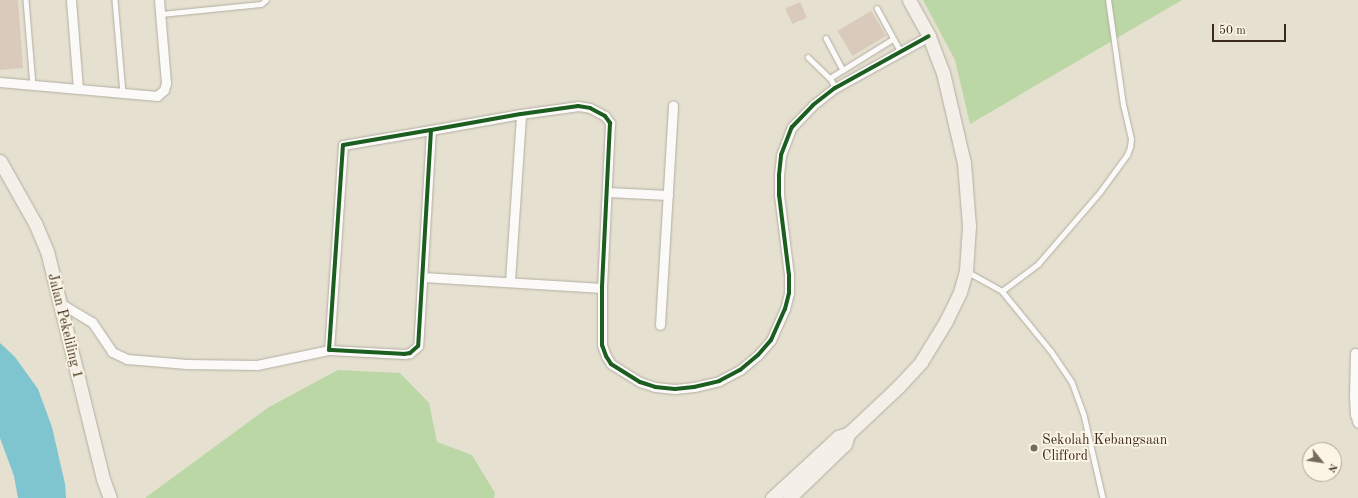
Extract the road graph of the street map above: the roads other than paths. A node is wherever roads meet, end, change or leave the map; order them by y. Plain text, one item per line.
1 (26, 0) edge
2 (71, 0) edge
3 (116, 0) edge
4 (160, 0) edge
5 (266, 0) edge
6 (909, 0) edge
7 (1108, 0) edge
8 (877, 8) dead end
9 (161, 14) junction
10 (929, 36) junction
11 (826, 38) dead end
12 (893, 39) junction
13 (901, 52) junction
14 (808, 57) dead end
15 (844, 70) junction
16 (830, 78) junction
17 (0, 82) edge
18 (33, 85) junction
19 (835, 88) junction
20 (78, 89) junction
21 (123, 93) junction
22 (673, 105) dead end
23 (521, 114) junction
24 (431, 130) junction
25 (0, 161) edge
26 (607, 192) junction
27 (668, 195) junction
28 (966, 271) junction
29 (423, 276) junction
30 (510, 281) junction
31 (602, 288) junction
32 (1002, 291) junction
33 (60, 303) junction
34 (660, 325) dead end
35 (329, 350) junction
36 (1356, 352) dead end
37 (1358, 423) edge
38 (848, 434) junction
39 (110, 498) edge
40 (772, 498) edge
41 (789, 498) edge
42 (1103, 498) edge

1 - 18 lane
2 - 20 street
3 - 21 lane
4 - 9 street
5 - 9 lane
6 - 10 street
7 - 32 lane
8 - 12 lane
9 - 21 street
10 - 13 street
10 - 28 street
11 - 15 lane
12 - 13 lane
12 - 15 lane
13 - 19 street
14 - 16 lane
15 - 16 lane
16 - 19 lane
17 - 18 street
18 - 20 street
19 - 31 street
20 - 21 street
22 - 27 street
23 - 24 street
23 - 26 street
23 - 30 street
24 - 29 street
24 - 35 street
25 - 33 street, Jalan Pekeliling 1
26 - 27 street
26 - 31 street
27 - 34 street
28 - 32 lane
28 - 38 street
29 - 30 street
29 - 35 street
30 - 31 street
32 - 42 lane
33 - 35 street
33 - 39 street, Jalan Pekeliling 1
36 - 37 street
38 - 40 street
38 - 41 street

